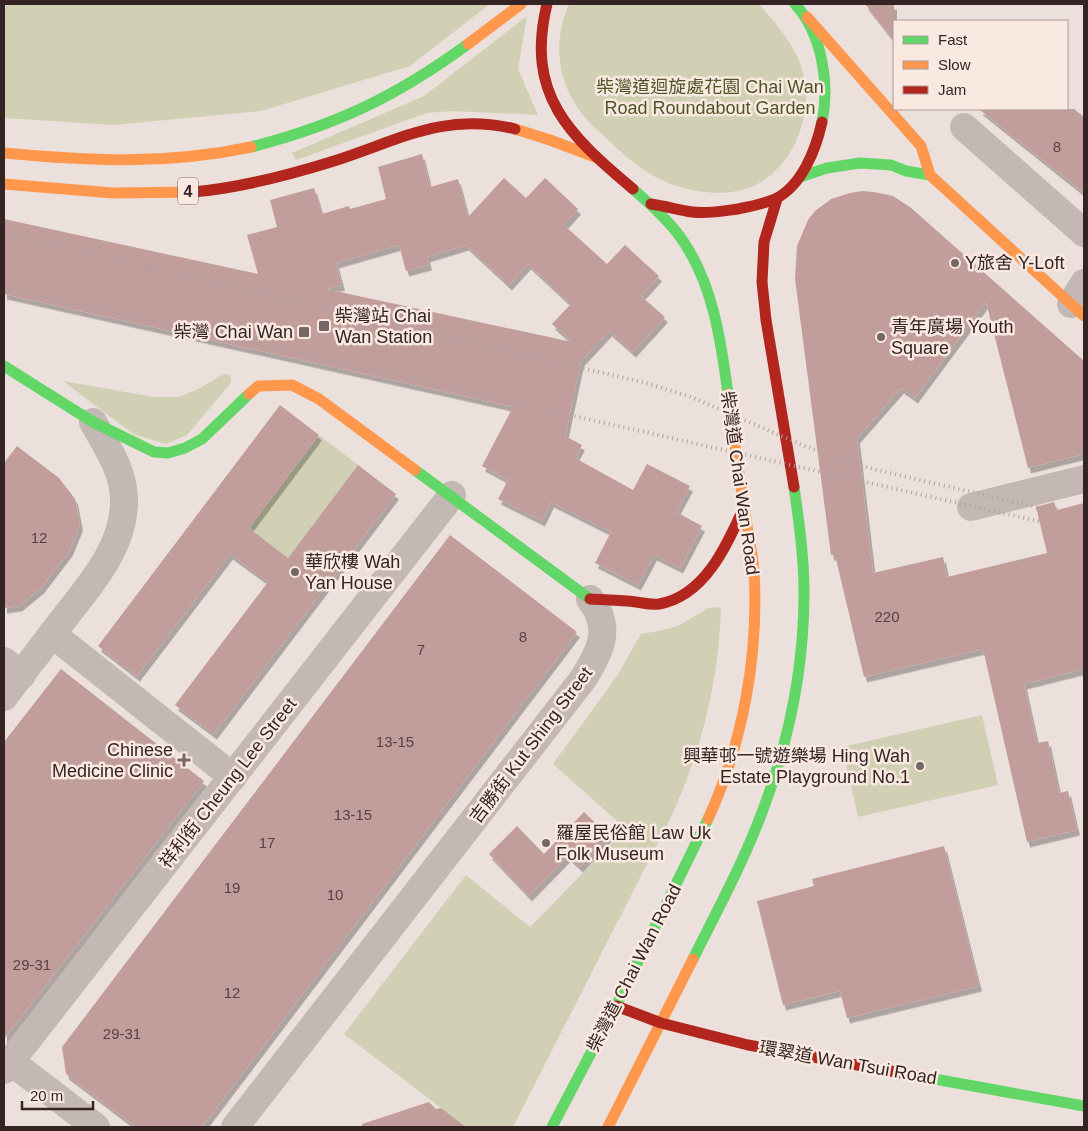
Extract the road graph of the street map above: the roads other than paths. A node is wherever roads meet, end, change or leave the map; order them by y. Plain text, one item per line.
1 (521, 4) edge
2 (547, 4) edge
3 (795, 4) edge
4 (807, 17) junction
5 (964, 127) dead end
6 (4, 153) edge
7 (595, 157) junction
8 (930, 175) junction
9 (800, 177) junction
10 (4, 184) edge
11 (777, 198) junction
12 (651, 204) junction
13 (1084, 233) edge
14 (1080, 301) edge
15 (4, 366) edge
16 (93, 422) junction
17 (1084, 479) edge
18 (452, 496) junction
19 (744, 507) junction
20 (971, 507) dead end
21 (590, 599) junction
22 (52, 634) junction
23 (13, 668) edge
24 (4, 697) edge
25 (233, 776) junction
26 (616, 1006) junction
27 (661, 1023) junction
28 (7, 1066) edge
29 (1084, 1106) edge
30 (96, 1127) edge
31 (235, 1127) edge
32 (552, 1127) edge
33 (608, 1127) edge

1 - 6 main road, 4
2 - 7 main road, 柴灣道 Chai Wan Road
3 - 4 main road, 柴灣道 Chai Wan Road
4 - 8 main road
4 - 9 main road, 柴灣道 Chai Wan Road
5 - 13 street
7 - 10 main road, 4
7 - 12 main road, 柴灣道 Chai Wan Road
8 - 9 main road
8 - 14 main road
9 - 11 main road, 柴灣道 Chai Wan Road
11 - 12 main road, 柴灣道 Chai Wan Road
11 - 27 main road, 柴灣道 Chai Wan Road
12 - 19 main road, 柴灣道 Chai Wan Road
15 - 16 main road
16 - 18 main road, 吉勝街 Kut Shing Street
16 - 22 street
17 - 20 street
18 - 21 main road, 吉勝街 Kut Shing Street
18 - 25 street, 祥利街 Cheung Lee Street
19 - 21 main road
19 - 26 main road, 柴灣道 Chai Wan Road
21 - 31 street, 吉勝街 Kut Shing Street
22 - 23 street
22 - 25 street
23 - 24 street
25 - 28 street, 祥利街 Cheung Lee Street
26 - 27 main road, 環翠道 Wan Tsui Road
26 - 32 main road, 柴灣道 Chai Wan Road
27 - 29 main road, 環翠道 Wan Tsui Road
27 - 33 main road, 柴灣道 Chai Wan Road
28 - 30 street

